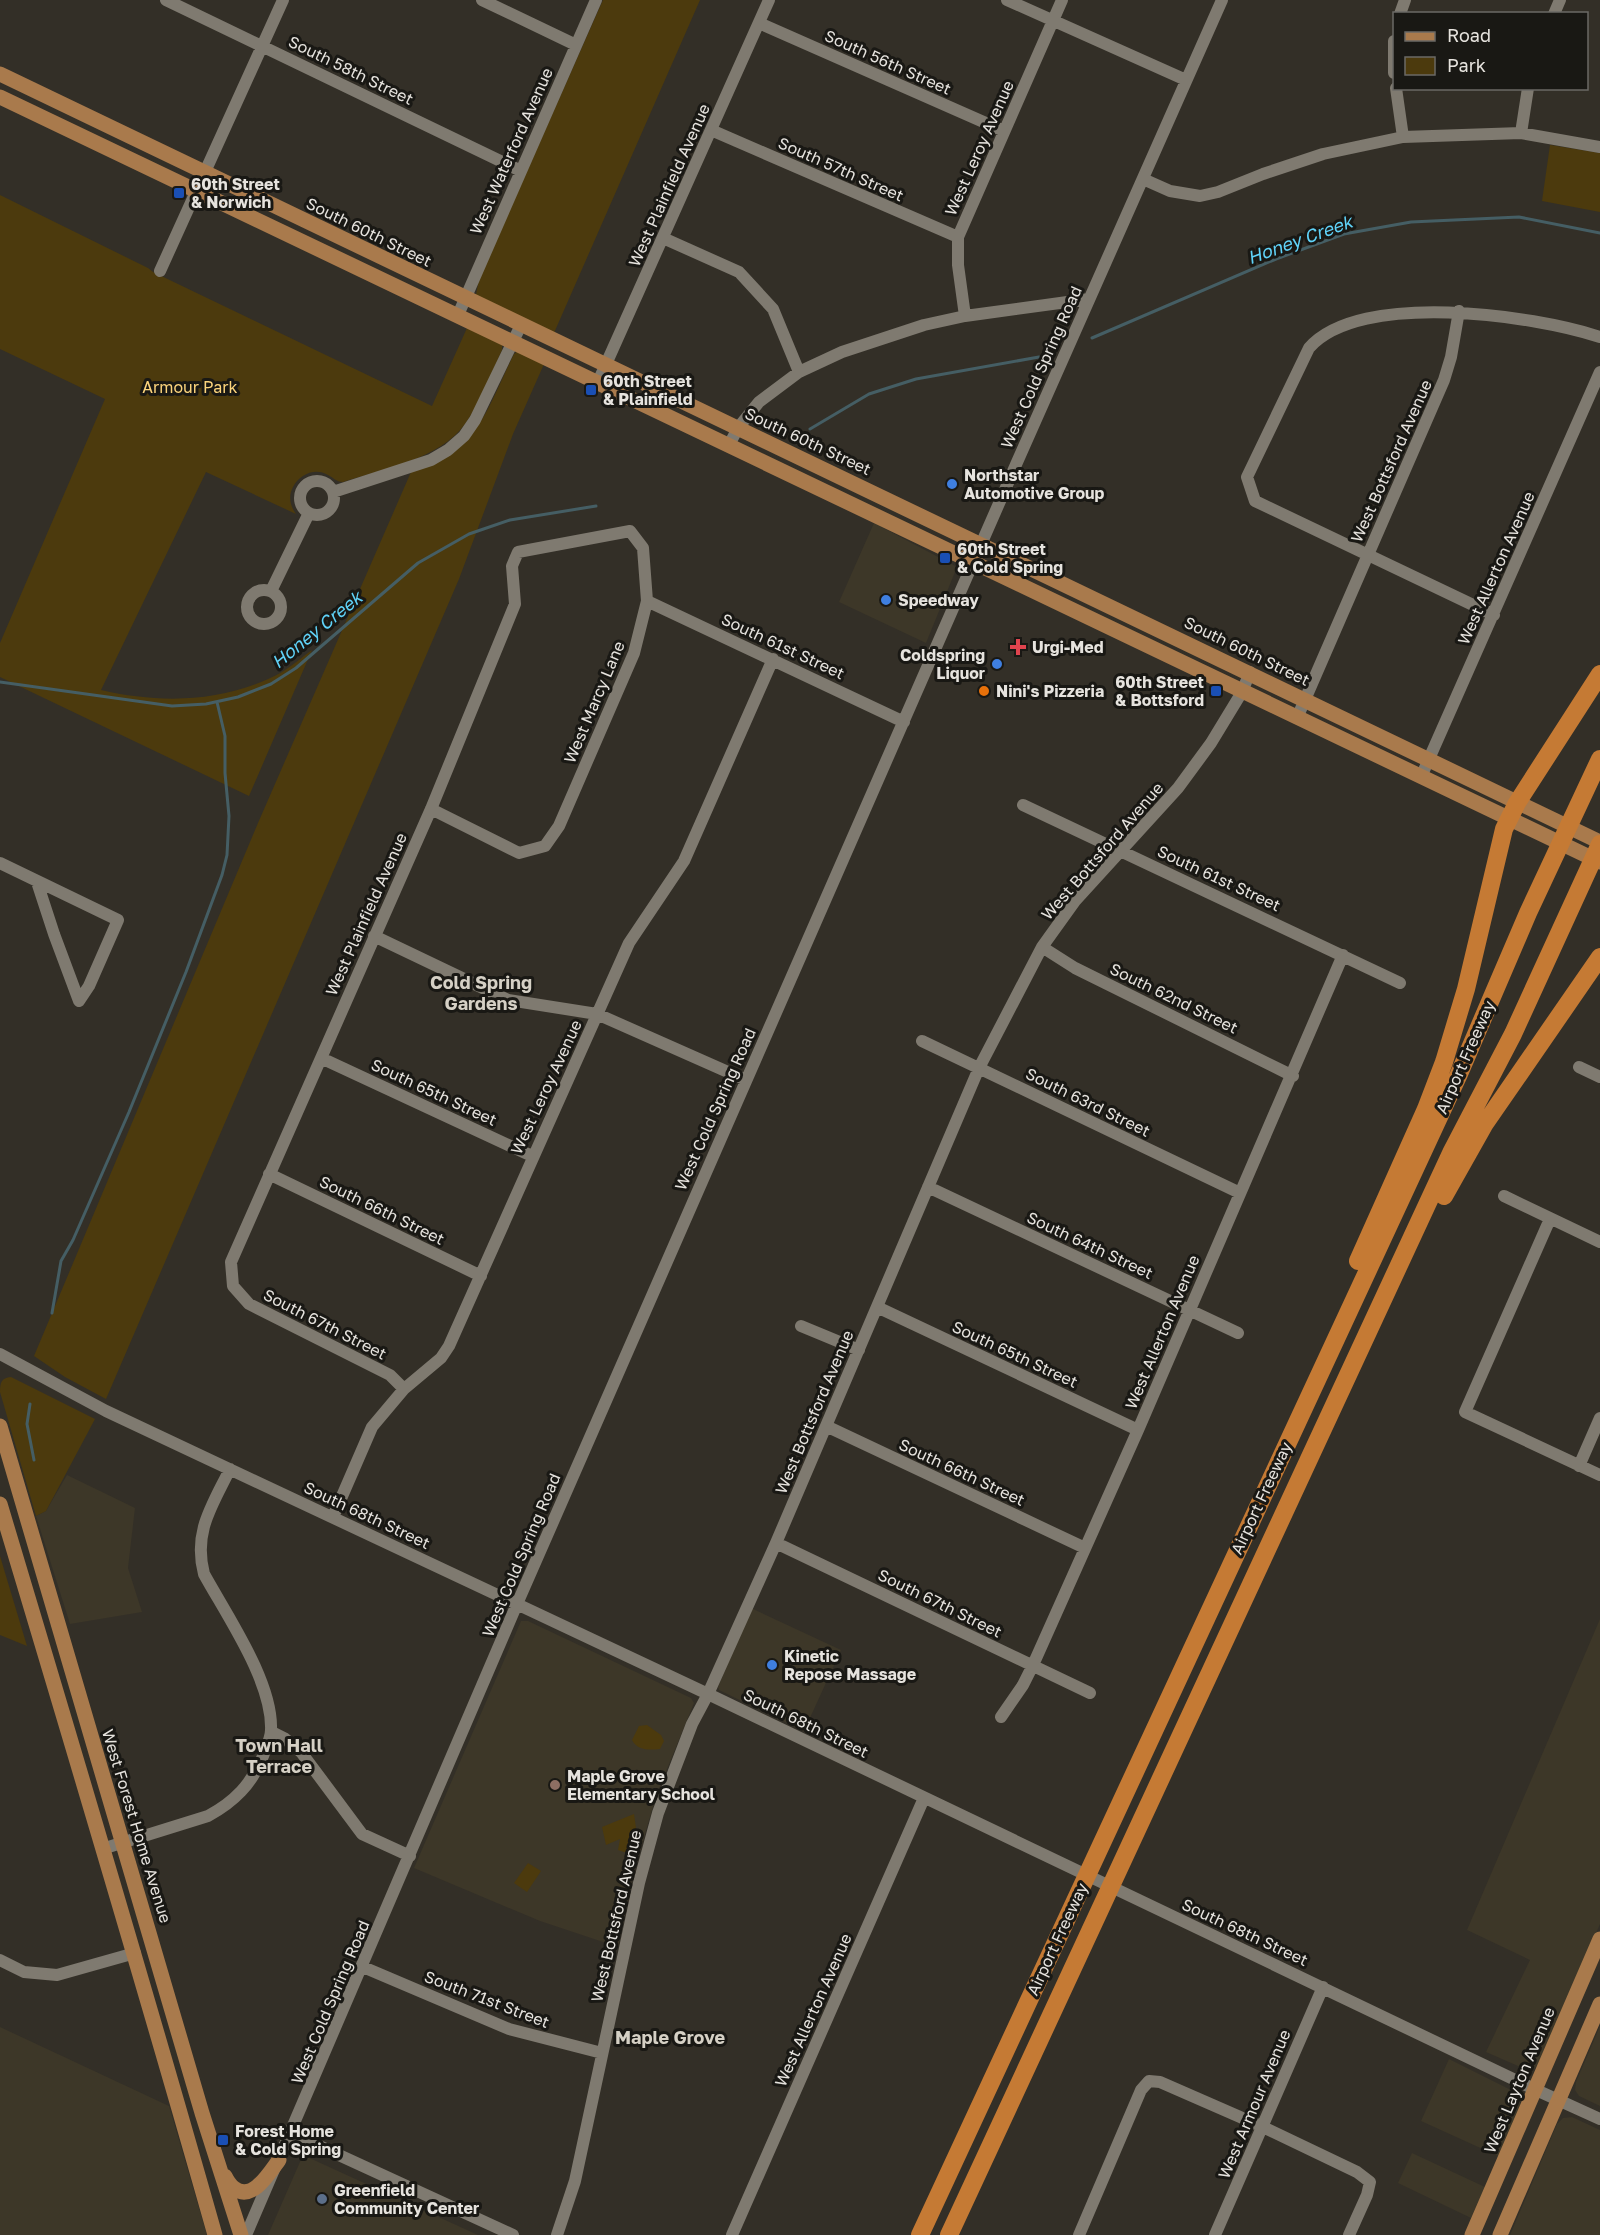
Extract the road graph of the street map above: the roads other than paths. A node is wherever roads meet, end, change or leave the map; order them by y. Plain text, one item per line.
1 (166, 0) edge
2 (283, 0) edge
3 (482, 0) edge
4 (596, 0) edge
5 (769, 0) edge
6 (1007, 0) edge
7 (1062, 0) edge
8 (1222, 0) edge
9 (1053, 20) junction
10 (759, 23) junction
11 (576, 45) junction
12 (263, 46) junction
13 (0, 74) edge
14 (1186, 80) junction
15 (1396, 90) edge
16 (1528, 90) edge
17 (3, 98) edge
18 (86, 115) junction
19 (711, 130) junction
20 (1004, 131) junction
21 (1521, 133) junction
22 (1403, 136) junction
23 (1600, 147) edge
24 (520, 171) junction
25 (205, 173) junction
26 (1143, 179) junction
27 (197, 190) junction
28 (958, 237) junction
29 (663, 238) junction
30 (160, 272) dead end
31 (465, 298) junction
32 (1089, 299) junction
33 (1459, 311) junction
34 (458, 315) junction
35 (965, 316) junction
36 (521, 325) junction
37 (1600, 336) edge
38 (514, 341) junction
39 (606, 366) junction
40 (799, 372) junction
41 (1600, 372) edge
42 (598, 382) junction
43 (738, 428) junction
44 (729, 445) junction
45 (333, 492) junction
46 (309, 513) junction
47 (925, 517) junction
48 (889, 522) junction
49 (630, 531) joint
50 (981, 543) junction
51 (1368, 555) junction
52 (973, 562) junction
53 (271, 591) dead end
54 (647, 601) junction
55 (1494, 615) junction
56 (773, 659) junction
57 (1250, 672) junction
58 (1600, 674) edge
59 (1242, 692) junction
60 (1305, 699) junction
61 (1297, 718) junction
62 (904, 722) junction
63 (1600, 759) edge
64 (1429, 760) junction
65 (1421, 777) junction
66 (1023, 805) dead end
67 (431, 809) junction
68 (1513, 811) junction
69 (1600, 843) edge
70 (1121, 850) junction
71 (1600, 862) edge
72 (0, 863) edge
73 (37, 882) junction
74 (374, 936) junction
75 (1042, 947) junction
76 (1344, 955) junction
77 (1600, 957) edge
78 (1400, 983) dead end
79 (597, 1014) junction
80 (922, 1041) dead end
81 (321, 1058) junction
82 (1579, 1067) dead end
83 (980, 1068) junction
84 (1293, 1076) junction
85 (1600, 1077) edge
86 (746, 1080) junction
87 (532, 1156) junction
88 (269, 1174) junction
89 (928, 1187) junction
90 (1240, 1193) junction
91 (1504, 1196) dead end
92 (1550, 1219) junction
93 (1600, 1242) edge
94 (481, 1276) junction
95 (233, 1286) joint
96 (878, 1307) junction
97 (1189, 1310) junction
98 (801, 1326) dead end
99 (1238, 1334) dead end
100 (1364, 1341) junction
101 (859, 1350) junction
102 (0, 1354) edge
103 (1317, 1377) junction
104 (404, 1389) junction
105 (1600, 1418) edge
106 (0, 1426) edge
107 (826, 1426) junction
108 (1138, 1430) junction
109 (1579, 1466) junction
110 (230, 1469) junction
111 (1600, 1475) edge
112 (0, 1504) edge
113 (333, 1517) junction
114 (776, 1543) junction
115 (1085, 1548) junction
116 (517, 1604) junction
117 (1033, 1665) junction
118 (1090, 1693) dead end
119 (708, 1694) junction
120 (1001, 1717) dead end
121 (272, 1732) junction
122 (924, 1798) junction
123 (123, 1842) junction
124 (102, 1849) junction
125 (410, 1856) junction
126 (1600, 1939) edge
127 (135, 1953) junction
128 (0, 1960) edge
129 (363, 1967) junction
130 (1323, 1987) junction
131 (1600, 2004) edge
132 (602, 2053) junction
133 (1534, 2089) junction
134 (1559, 2100) junction
135 (1600, 2119) edge
136 (1263, 2127) junction
137 (291, 2133) junction
138 (279, 2160) junction
139 (221, 2171) junction
140 (215, 2235) edge
141 (241, 2235) edge
142 (246, 2235) edge
143 (513, 2235) edge
144 (557, 2235) edge
145 (732, 2235) edge
146 (920, 2235) edge
147 (949, 2235) edge
148 (1079, 2235) edge
149 (1215, 2235) edge
150 (1349, 2235) edge
151 (1472, 2235) edge
152 (1500, 2235) edge

1 - 12 street, South 58th Street
2 - 12 street
3 - 11 street
4 - 11 street, West Waterford Avenue
5 - 10 street, West Plainfield Avenue
6 - 9 street
7 - 9 street, West Leroy Avenue
8 - 14 street, West Cold Spring Road
9 - 14 street
9 - 20 street, West Leroy Avenue
10 - 19 street, West Plainfield Avenue
10 - 20 street, South 56th Street
11 - 24 street, West Waterford Avenue
12 - 24 street, South 58th Street
12 - 25 street
13 - 18 main road, South 60th Street
14 - 26 street, West Cold Spring Road
15 - 22 street
16 - 21 street
17 - 18 main road
17 - 27 main road, South 60th Street
18 - 25 main road, South 60th Street
19 - 28 street, South 57th Street
19 - 29 street, West Plainfield Avenue
20 - 28 street, West Leroy Avenue
21 - 22 street
21 - 23 street
22 - 26 street
24 - 31 street, West Waterford Avenue
25 - 27 street
25 - 31 main road, South 60th Street
26 - 32 street, West Cold Spring Road
27 - 30 street
27 - 34 main road, South 60th Street
28 - 35 street, West Leroy Avenue
29 - 39 street, West Plainfield Avenue
29 - 40 street
31 - 34 street, West Waterford Avenue
31 - 36 main road, South 60th Street
32 - 35 street
32 - 50 street, West Cold Spring Road
33 - 37 street
33 - 51 street, West Bottsford Avenue
33 - 51 street
34 - 38 main road, South 60th Street
35 - 40 street
36 - 38 street
36 - 39 main road, South 60th Street
38 - 42 main road, South 60th Street
38 - 45 street
39 - 42 street, West Plainfield Avenue
39 - 43 main road, South 60th Street
40 - 43 street
41 - 55 street, West Allerton Avenue
42 - 44 main road, South 60th Street
43 - 44 street
43 - 47 main road, South 60th Street
44 - 48 main road, South 60th Street
45 - 46 street
45 - 46 street
46 - 53 street
47 - 48 main road
47 - 50 main road, South 60th Street
48 - 52 main road, South 60th Street
49 - 54 street, West Marcy Lane
49 - 67 street, West Plainfield Avenue
50 - 52 street, West Cold Spring Road
50 - 57 main road, South 60th Street
51 - 55 street
51 - 60 street, West Bottsford Avenue
52 - 59 main road, South 60th Street
52 - 62 street, West Cold Spring Road
54 - 56 street, South 61st Street
54 - 67 street, West Marcy Lane
55 - 64 street, West Allerton Avenue
56 - 62 street, South 61st Street
56 - 79 street, West Leroy Avenue
57 - 59 street, West Bottsford Avenue
57 - 60 main road, South 60th Street
58 - 68 highway
59 - 61 main road, South 60th Street
59 - 70 street, West Bottsford Avenue
60 - 61 street, West Bottsford Avenue
60 - 64 main road, South 60th Street
61 - 65 main road, South 60th Street
62 - 86 street, West Cold Spring Road
63 - 103 highway, Airport Freeway
64 - 65 street, West Allerton Avenue
64 - 68 main road, South 60th Street
65 - 68 main road, South 60th Street
66 - 70 street, South 61st Street
67 - 74 street, West Plainfield Avenue
68 - 69 main road, South 60th Street
68 - 71 main road, South 60th Street
68 - 103 highway
69 - 100 highway, Airport Freeway
70 - 75 street, West Bottsford Avenue
70 - 76 street, South 61st Street
72 - 73 street
73 - 73 street
74 - 79 street
74 - 81 street, West Plainfield Avenue
75 - 83 street, West Bottsford Avenue
75 - 84 street, South 62nd Street
76 - 78 street, South 61st Street
76 - 84 street, West Allerton Avenue
77 - 100 highway
79 - 86 street
79 - 87 street, West Leroy Avenue
80 - 83 street, South 63rd Street
81 - 87 street, South 65th Street
81 - 88 street, West Plainfield Avenue
82 - 85 street
83 - 89 street, West Bottsford Avenue
83 - 90 street, South 63rd Street
84 - 90 street, West Allerton Avenue
86 - 116 street, West Cold Spring Road
87 - 94 street, West Leroy Avenue
88 - 94 street, South 66th Street
88 - 95 street, West Plainfield Avenue
89 - 96 street, West Bottsford Avenue
89 - 97 street, South 64th Street
90 - 97 street, West Allerton Avenue
91 - 92 street
92 - 93 street
92 - 109 street
94 - 104 street, West Leroy Avenue
95 - 104 street, South 67th Street
96 - 101 street, West Bottsford Avenue
96 - 108 street, South 65th Street
97 - 99 street, South 64th Street
97 - 108 street, West Allerton Avenue
98 - 101 street
100 - 147 highway, Airport Freeway
101 - 107 street, West Bottsford Avenue
102 - 110 street, South 68th Street
103 - 146 highway, Airport Freeway
104 - 113 street, West Leroy Avenue
105 - 109 street
106 - 123 main road, West Forest Home Avenue
107 - 114 street, West Bottsford Avenue
107 - 115 street, South 66th Street
108 - 115 street, West Allerton Avenue
109 - 111 street
110 - 113 street, South 68th Street
110 - 121 street
112 - 124 main road
113 - 116 street, South 68th Street
114 - 117 street, South 67th Street
114 - 119 street, West Bottsford Avenue
115 - 117 street, West Allerton Avenue
116 - 119 street, South 68th Street
116 - 125 street, West Cold Spring Road
117 - 118 street, South 67th Street
117 - 120 street, West Allerton Avenue
119 - 122 street, South 68th Street
119 - 132 street, West Bottsford Avenue
121 - 123 street
121 - 125 street
122 - 130 street, South 68th Street
122 - 145 street, West Allerton Avenue
123 - 124 street
123 - 139 main road, West Forest Home Avenue
124 - 127 main road
125 - 129 street, West Cold Spring Road
126 - 133 main road, West Layton Avenue
127 - 128 street
127 - 140 main road
129 - 132 street, South 71st Street
129 - 137 street, West Cold Spring Road
130 - 133 street, South 68th Street
130 - 136 street, West Armour Avenue
131 - 134 main road
132 - 144 street, West Bottsford Avenue
133 - 134 street, South 68th Street
133 - 151 main road, West Layton Avenue
134 - 135 street, South 68th Street
134 - 152 main road
136 - 148 street
136 - 149 street, West Armour Avenue
136 - 150 street
137 - 138 street, West Cold Spring Road
137 - 143 street
138 - 139 main road
138 - 142 street, West Cold Spring Road
139 - 141 main road, West Forest Home Avenue

